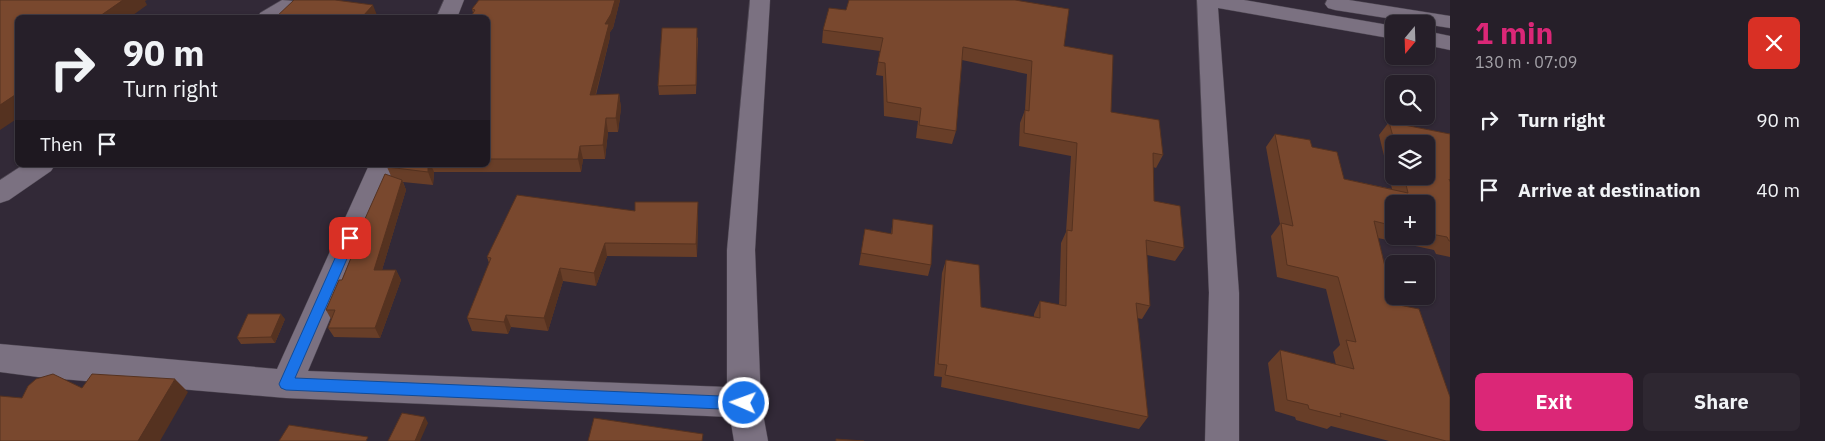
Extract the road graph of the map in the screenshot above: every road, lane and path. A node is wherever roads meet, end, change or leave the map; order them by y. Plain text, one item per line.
1 (454, 0) edge
2 (760, 0) edge
3 (1208, 0) edge
4 (1312, 0) edge
5 (288, 5) edge
6 (273, 15) edge
7 (447, 15) edge
8 (1450, 22) edge
9 (1385, 31) edge
10 (1435, 40) edge
11 (1450, 42) edge
12 (39, 167) edge
13 (381, 167) edge
14 (0, 193) edge
15 (0, 358) edge
16 (286, 384) junction
17 (744, 403) junction
18 (751, 441) edge
19 (1222, 441) edge

1 - 7 street
2 - 17 street
3 - 9 street
3 - 19 street
4 - 8 street
5 - 6 street
10 - 11 street
12 - 14 street
13 - 16 street
15 - 16 street
16 - 17 street
17 - 18 street

